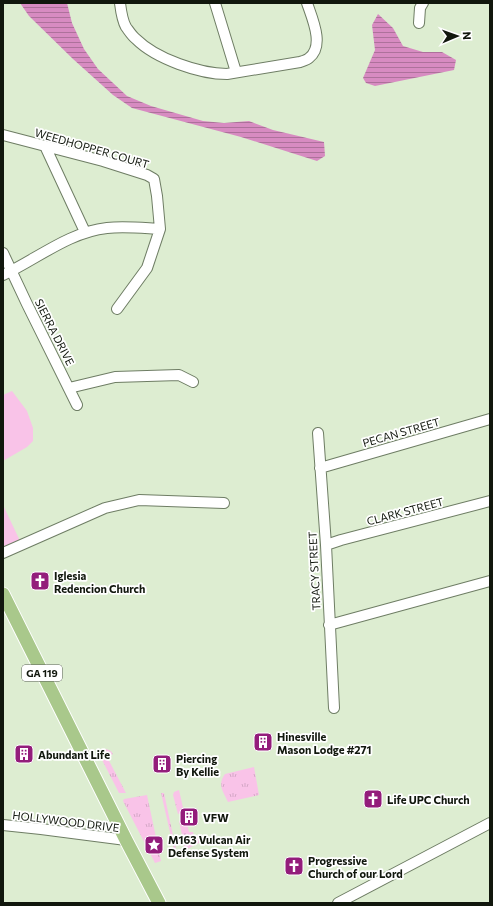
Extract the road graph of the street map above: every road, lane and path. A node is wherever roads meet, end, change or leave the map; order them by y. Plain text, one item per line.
1 (120, 3) edge
2 (215, 3) edge
3 (308, 3) edge
4 (422, 3) edge
5 (419, 23) dead end
6 (236, 72) junction
7 (3, 135) edge
8 (45, 146) junction
9 (160, 229) junction
10 (85, 232) junction
11 (3, 253) edge
12 (7, 273) edge
13 (118, 309) dead end
14 (193, 382) dead end
15 (70, 388) junction
16 (77, 404) dead end
17 (490, 420) edge
18 (318, 433) dead end
19 (320, 468) junction
20 (490, 501) edge
21 (224, 503) dead end
22 (326, 545) junction
23 (3, 554) edge
24 (490, 581) edge
25 (3, 594) edge
26 (329, 624) junction
27 (334, 708) dead end
28 (490, 823) edge
29 (3, 825) edge
30 (126, 840) junction
31 (159, 903) edge
32 (338, 903) edge

1 - 6 street
2 - 6 street
3 - 6 street
4 - 5 street
7 - 8 street, WEEDHOPPER COURT
8 - 9 street, WEEDHOPPER COURT
8 - 10 street
9 - 10 street
9 - 13 street, WEEDHOPPER COURT
10 - 12 street
11 - 12 street, SIERRA DRIVE
12 - 15 street, SIERRA DRIVE
14 - 15 street
15 - 16 street, SIERRA DRIVE
17 - 19 street, PECAN STREET
18 - 19 street, TRACY STREET
19 - 22 street, TRACY STREET
20 - 22 street, CLARK STREET
21 - 23 street
22 - 26 street, TRACY STREET
24 - 26 street
25 - 30 main road, GA 119
26 - 27 street, TRACY STREET
28 - 32 street
29 - 30 street, HOLLYWOOD DRIVE
30 - 31 main road, GA 119

